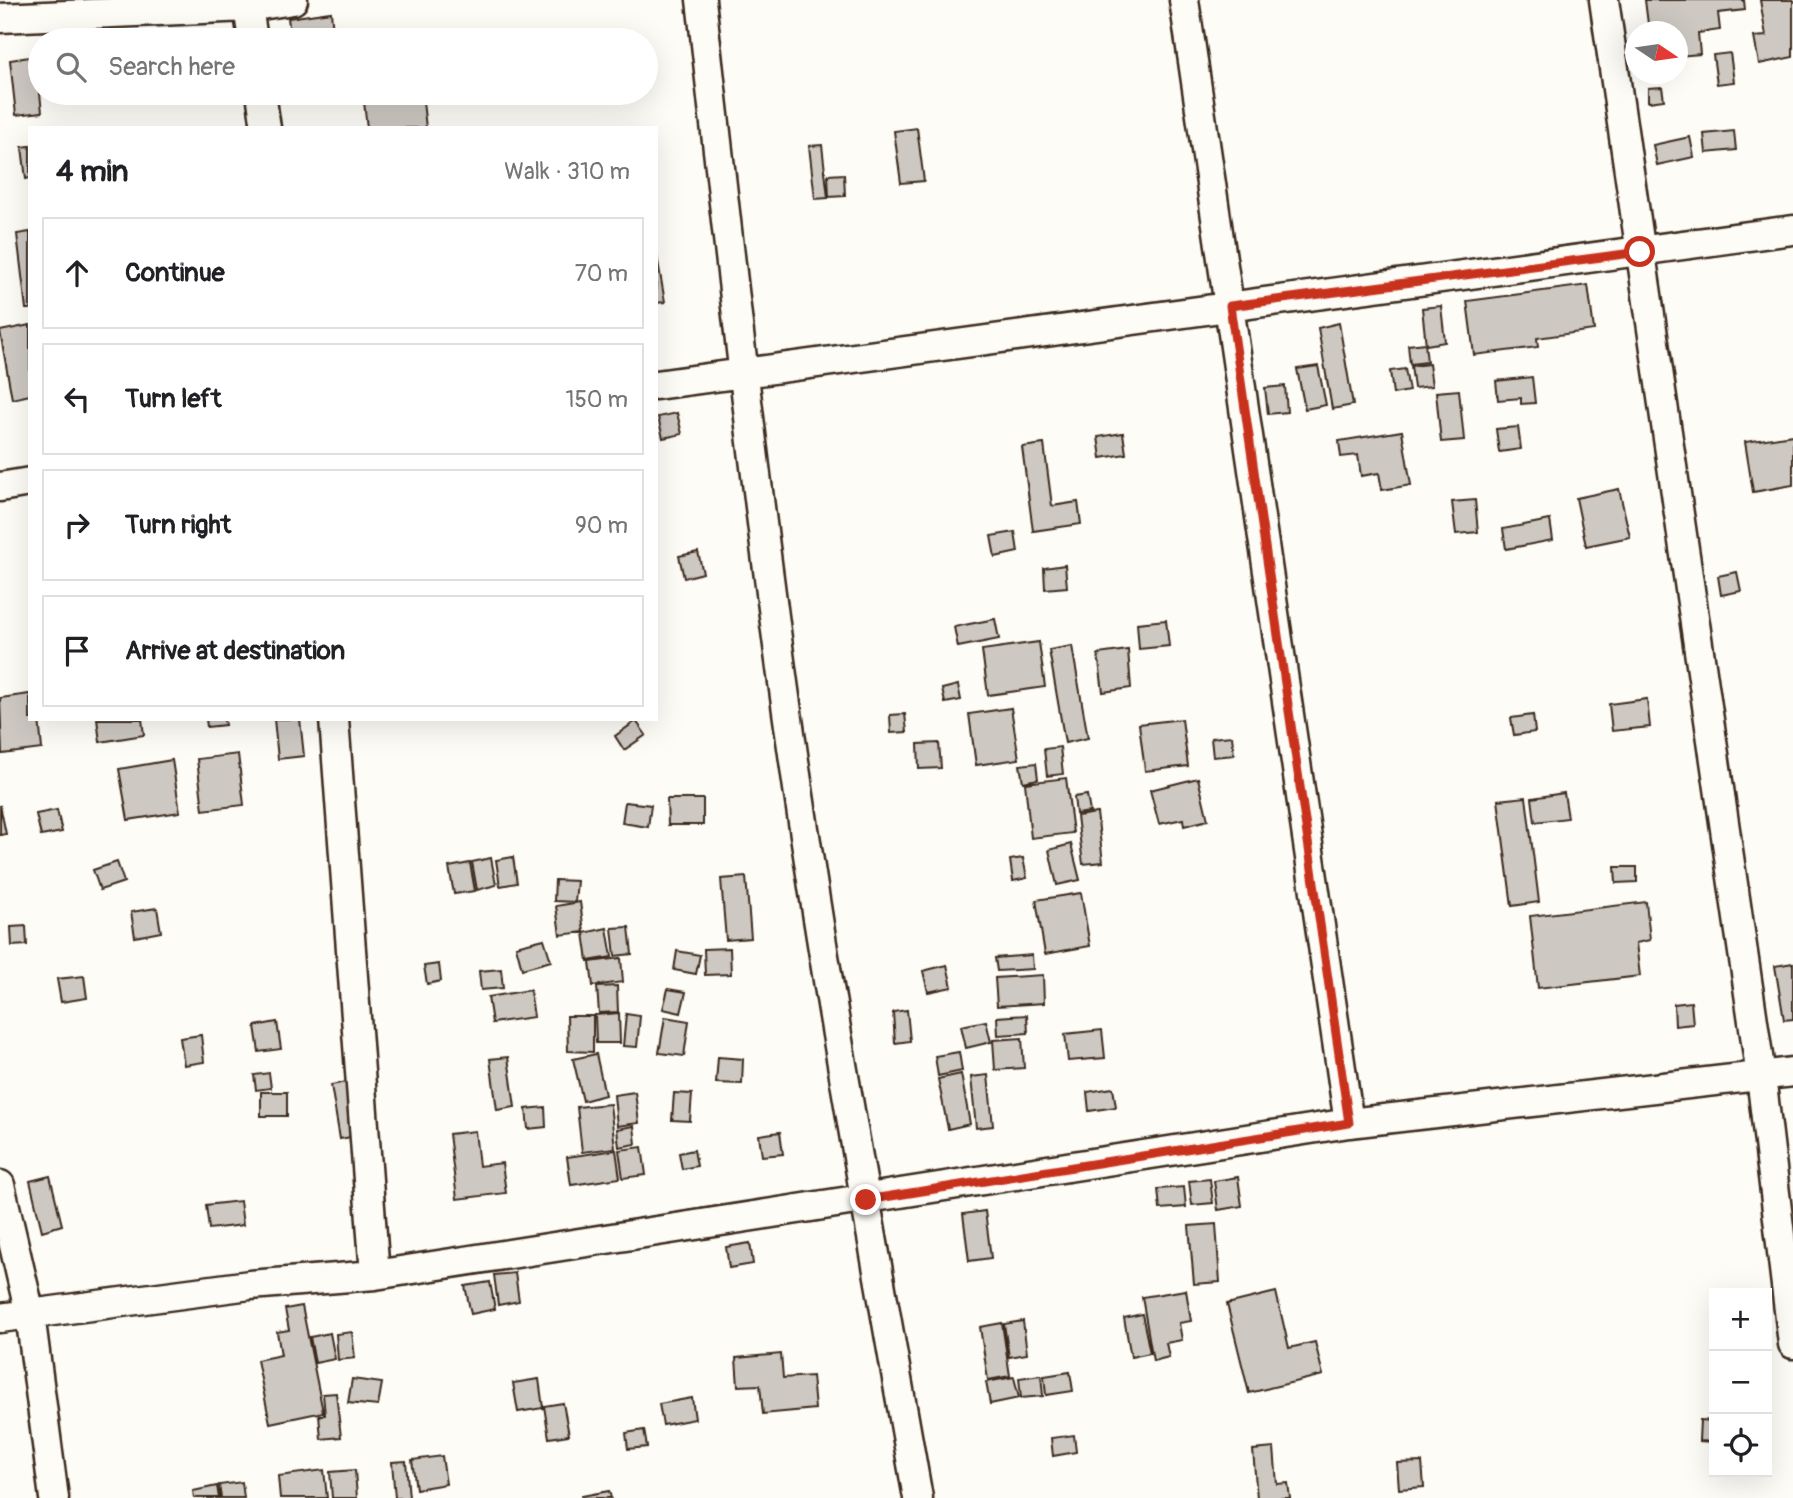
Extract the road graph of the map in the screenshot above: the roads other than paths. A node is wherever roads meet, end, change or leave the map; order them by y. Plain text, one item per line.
1 (293, 0) edge
2 (701, 0) edge
3 (1184, 0) edge
4 (1604, 0) edge
5 (248, 7) junction
6 (0, 18) edge
7 (251, 28) edge
8 (263, 105) edge
9 (266, 126) edge
10 (1793, 230) edge
11 (1640, 252) junction
12 (1230, 306) junction
13 (743, 372) junction
14 (658, 384) edge
15 (28, 482) edge
16 (0, 487) edge
17 (334, 721) edge
18 (1793, 1072) edge
19 (1761, 1076) junction
20 (1349, 1123) junction
21 (0, 1185) edge
22 (866, 1200) junction
23 (375, 1275) junction
24 (30, 1314) junction
25 (0, 1318) edge
26 (1793, 1344) edge
27 (54, 1498) edge
28 (919, 1498) edge

1 - 5 street
2 - 13 street
3 - 12 street
4 - 11 street
5 - 6 street
5 - 7 street
8 - 9 street
10 - 11 street
11 - 12 street
11 - 19 street
12 - 13 street
12 - 20 street
13 - 14 street
13 - 22 street
15 - 16 street
17 - 23 street
18 - 19 street
19 - 20 street
19 - 26 street
20 - 22 street
21 - 24 street
22 - 23 street
22 - 28 street
23 - 24 street
24 - 25 street
24 - 27 street

